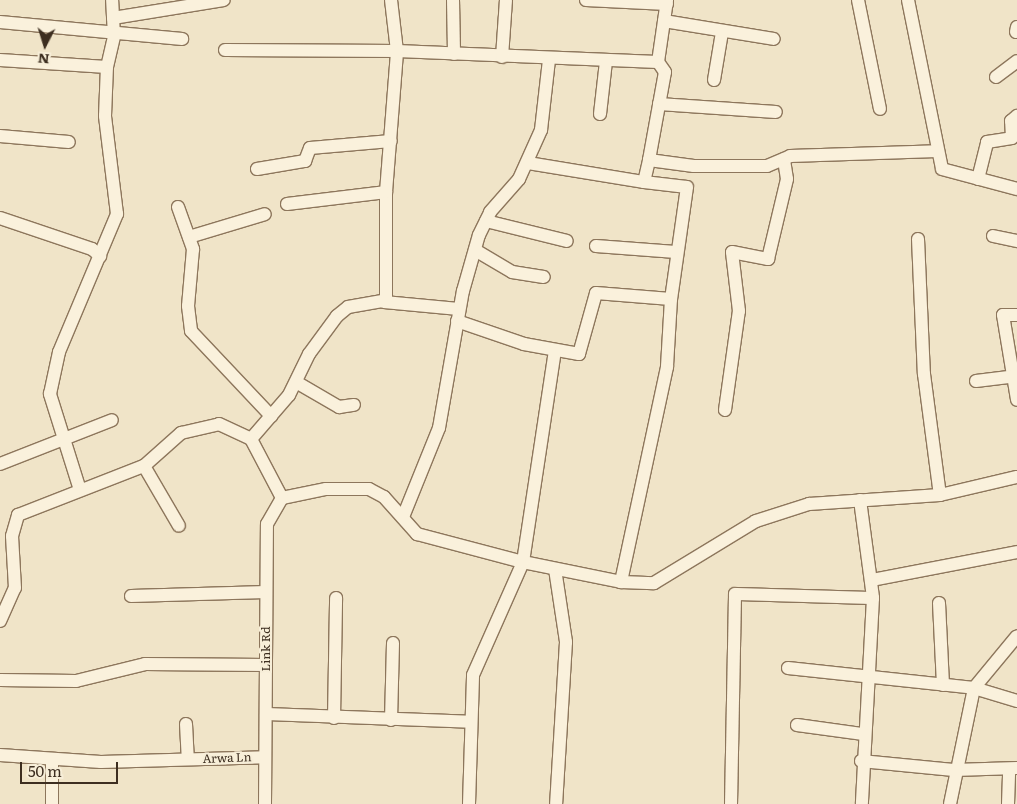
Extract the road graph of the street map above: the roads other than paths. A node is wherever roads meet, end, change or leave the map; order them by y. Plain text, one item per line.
1 (112, 0) edge
2 (224, 0) edge
3 (391, 0) edge
4 (453, 0) edge
5 (506, 0) edge
6 (594, 0) edge
7 (858, 0) edge
8 (908, 0) edge
9 (667, 2) edge
10 (113, 18) junction
11 (664, 21) junction
12 (0, 22) edge
13 (722, 32) junction
14 (114, 36) junction
15 (182, 39) dead end
16 (774, 39) dead end
17 (225, 50) dead end
18 (397, 51) junction
19 (454, 54) junction
20 (502, 57) junction
21 (0, 60) edge
22 (549, 60) junction
23 (606, 61) junction
24 (1017, 61) edge
25 (658, 62) junction
26 (107, 67) junction
27 (996, 77) dead end
28 (714, 80) dead end
29 (660, 104) junction
30 (880, 109) dead end
31 (776, 112) dead end
32 (600, 114) dead end
33 (1017, 116) edge
34 (0, 136) edge
35 (391, 140) junction
36 (69, 142) dead end
37 (937, 151) junction
38 (784, 159) junction
39 (649, 160) junction
40 (528, 163) junction
41 (257, 169) dead end
42 (978, 179) junction
43 (644, 182) junction
44 (1017, 189) edge
45 (386, 192) junction
46 (286, 204) dead end
47 (178, 206) dead end
48 (265, 214) dead end
49 (0, 218) edge
50 (486, 221) junction
51 (993, 236) dead end
52 (189, 237) junction
53 (1016, 238) edge
54 (918, 239) dead end
55 (568, 241) dead end
56 (596, 246) dead end
57 (475, 250) junction
58 (676, 252) junction
59 (100, 256) junction
60 (544, 277) dead end
61 (670, 299) junction
62 (384, 302) junction
63 (458, 315) junction
64 (1017, 315) edge
65 (555, 350) junction
66 (1015, 376) edge
67 (976, 381) dead end
68 (296, 382) junction
69 (1017, 400) edge
70 (354, 405) dead end
71 (725, 410) dead end
72 (271, 416) junction
73 (112, 420) dead end
74 (251, 439) junction
75 (63, 440) junction
76 (0, 464) edge
77 (144, 466) junction
78 (1017, 477) edge
79 (80, 490) junction
80 (940, 495) junction
81 (282, 498) junction
82 (860, 500) junction
83 (403, 517) junction
84 (179, 526) dead end
85 (1017, 552) edge
86 (523, 562) junction
87 (555, 569) junction
88 (872, 580) junction
89 (621, 582) junction
90 (266, 592) junction
91 (131, 596) dead end
92 (336, 598) dead end
93 (873, 598) junction
94 (4, 602) edge
95 (939, 603) dead end
96 (0, 621) edge
97 (1017, 636) edge
98 (393, 643) dead end
99 (266, 665) junction
100 (788, 668) dead end
101 (869, 676) junction
102 (0, 680) edge
103 (943, 685) junction
104 (974, 688) junction
105 (1017, 701) edge
106 (266, 714) junction
107 (334, 718) junction
108 (391, 720) junction
109 (471, 722) junction
110 (186, 724) dead end
111 (797, 725) dead end
112 (863, 734) junction
113 (0, 755) edge
114 (265, 756) junction
115 (52, 759) junction
116 (188, 759) junction
117 (861, 761) junction
118 (1013, 768) edge
119 (954, 770) junction
120 (52, 804) edge
121 (265, 804) edge
122 (469, 804) edge
123 (556, 804) edge
124 (731, 804) edge
125 (862, 804) edge
126 (950, 804) edge
127 (1008, 804) edge

1 - 10 street
2 - 10 street
3 - 18 street
4 - 19 street
5 - 20 street
6 - 9 street
7 - 30 street
8 - 37 street
9 - 11 street
10 - 14 street
11 - 13 street
11 - 25 street
12 - 14 street
13 - 16 street
13 - 28 street
14 - 15 street
14 - 26 street
17 - 18 street
18 - 19 street
18 - 35 street
19 - 20 street
20 - 22 street
21 - 26 street
22 - 23 street
22 - 40 street
23 - 25 street
23 - 32 street
24 - 27 street
25 - 29 street
26 - 59 street
29 - 31 street
29 - 39 street
33 - 42 street
34 - 36 street
35 - 41 street
35 - 45 street
37 - 38 street
37 - 42 street
38 - 39 street
38 - 71 street
39 - 43 street
40 - 43 street
40 - 50 street
42 - 44 street
43 - 58 street
45 - 46 street
45 - 62 street
47 - 52 street
48 - 52 street
49 - 59 street
50 - 55 street
50 - 57 street
51 - 53 street
52 - 72 street
54 - 80 street
56 - 58 street
57 - 60 street
57 - 63 street
58 - 61 street
59 - 75 street
61 - 65 street
61 - 89 street
62 - 63 street
62 - 68 street
63 - 65 street
63 - 83 street
64 - 66 street
65 - 86 street
66 - 67 street
66 - 69 street
68 - 70 street
68 - 72 street
72 - 74 street
73 - 75 street
74 - 77 street
74 - 81 street
75 - 76 street
75 - 79 street
77 - 79 street
77 - 84 street
78 - 80 street
79 - 94 street
80 - 82 street
81 - 83 street
81 - 90 street, Link Rd
82 - 88 street
82 - 89 street
83 - 86 street
85 - 88 street
86 - 87 street
86 - 109 street
87 - 89 street
87 - 123 street
88 - 93 street
90 - 91 street
90 - 99 street, Link Rd
92 - 107 street
93 - 101 street
93 - 124 street
94 - 96 street
95 - 103 street
97 - 104 street
98 - 108 street
99 - 102 street
99 - 106 street, Link Rd
100 - 101 street
101 - 103 street
101 - 112 street
103 - 104 street
104 - 105 street
104 - 119 street
106 - 107 street
106 - 114 street, Link Rd
107 - 108 street
108 - 109 street
109 - 122 street
110 - 116 street, Arwa Ln
111 - 112 street
112 - 117 street
113 - 115 street, Arwa Ln
114 - 116 street, Arwa Ln
114 - 121 street, Link Rd
115 - 116 street, Arwa Ln
115 - 120 street
117 - 119 street
117 - 125 street
118 - 119 street
118 - 127 street
119 - 126 street

